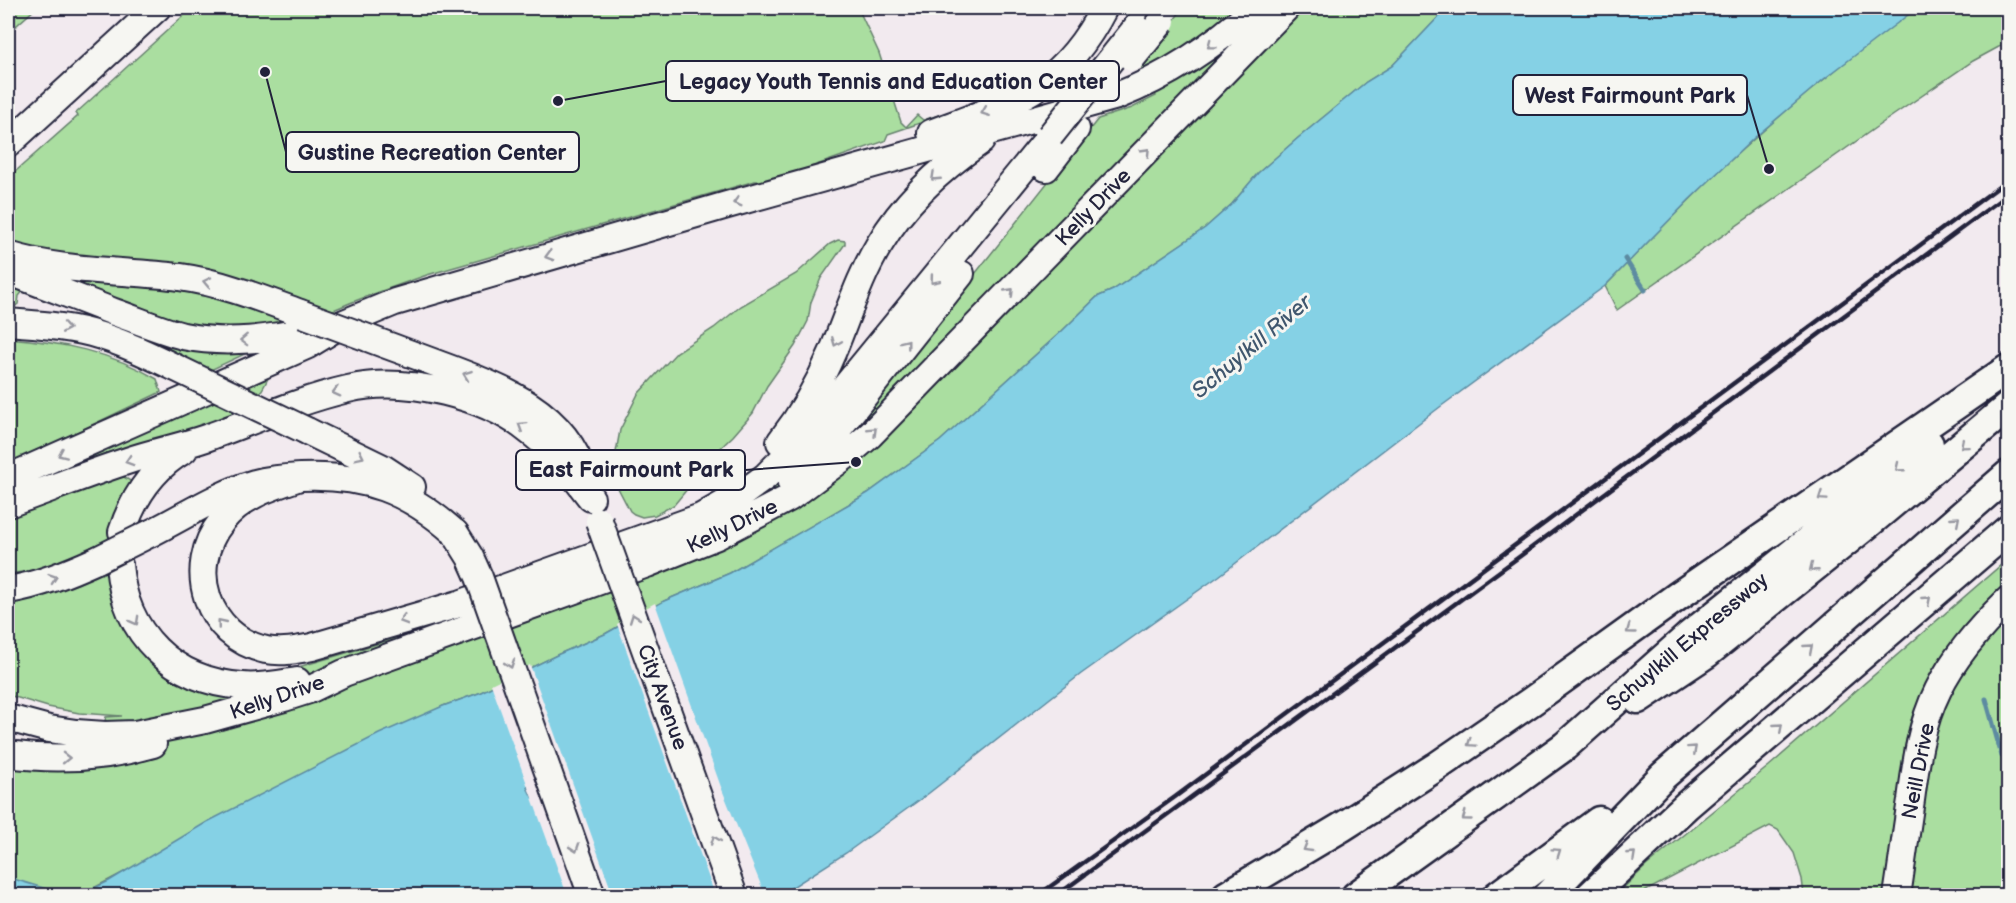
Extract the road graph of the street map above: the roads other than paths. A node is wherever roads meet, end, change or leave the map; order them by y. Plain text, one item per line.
1 (158, 8) edge
2 (1104, 8) edge
3 (1255, 8) edge
4 (1286, 8) edge
5 (1161, 12) edge
6 (999, 129) junction
7 (8, 144) edge
8 (793, 187) junction
9 (8, 255) edge
10 (8, 271) edge
11 (8, 322) edge
12 (344, 323) junction
13 (2008, 369) edge
14 (2008, 377) edge
15 (2008, 407) edge
16 (205, 438) junction
17 (2008, 475) edge
18 (300, 477) junction
19 (8, 478) edge
20 (8, 504) edge
21 (595, 509) junction
22 (740, 525) junction
23 (675, 528) junction
24 (2008, 530) edge
25 (122, 532) dead end
26 (455, 533) junction
27 (108, 562) junction
28 (8, 590) edge
29 (2008, 600) edge
30 (344, 673) junction
31 (8, 718) edge
32 (205, 720) junction
33 (1565, 746) junction
34 (8, 754) edge
35 (1663, 776) junction
36 (592, 896) edge
37 (735, 896) edge
38 (1226, 896) edge
39 (1356, 896) edge
40 (1497, 896) edge
41 (1547, 896) edge
42 (1590, 896) edge
43 (1897, 896) edge

1 - 7 main road
2 -> 8 main road
3 -> 6 main road
22 -> 4 main road, Kelly Drive
22 -> 5 main road, bridge
5 -> 23 main road, bridge
6 - 8 main road
6 -> 23 main road
8 -> 12 main road
21 -> 9 main road, City Avenue, bridge
12 -> 10 main road
11 -> 26 main road, bridge
12 -> 19 main road
13 -> 38 highway
14 -> 33 highway, Schuylkill Expressway
15 -> 33 highway
16 -> 20 main road
21 -> 16 main road
16 - 25 main road
35 -> 17 highway
23 -> 18 main road
18 - 26 main road
18 - 27 main road, bridge
37 -> 21 main road, City Avenue, bridge
22 - 30 main road, Kelly Drive
42 -> 24 highway
26 -> 36 main road, bridge
28 -> 27 main road
27 -> 30 main road
29 - 43 main road, Neill Drive
30 - 32 main road, Kelly Drive
31 - 32 main road, Kelly Drive
34 -> 32 main road
33 -> 39 highway, Schuylkill Expressway
40 -> 35 highway
35 - 41 highway

